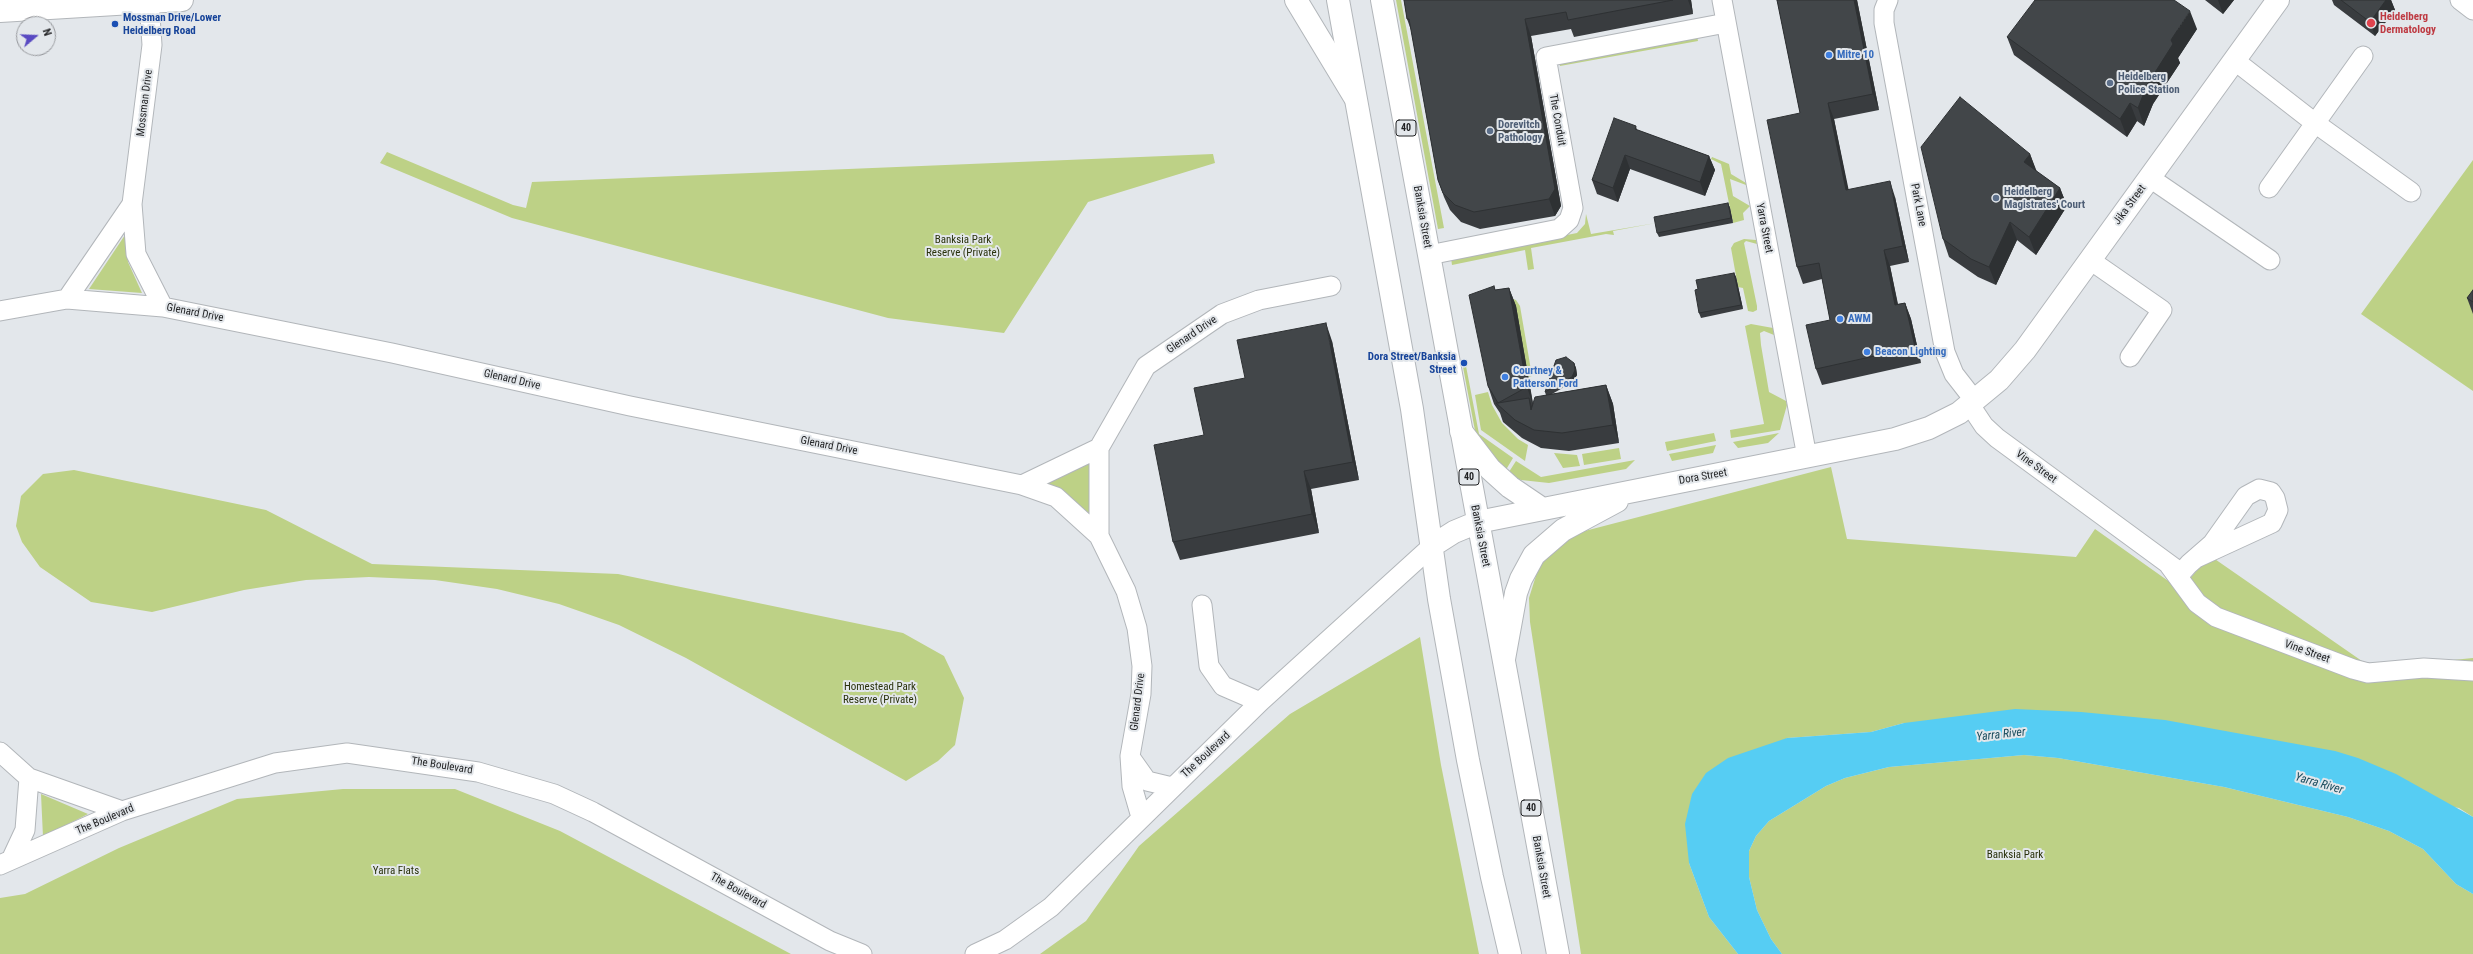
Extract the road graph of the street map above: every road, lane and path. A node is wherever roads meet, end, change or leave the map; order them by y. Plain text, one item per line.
1 (182, 0) edge
2 (1296, 0) edge
3 (1338, 0) edge
4 (1382, 0) edge
5 (1722, 0) edge
6 (1888, 0) edge
7 (2278, 0) edge
8 (2460, 0) edge
9 (127, 1) edge
10 (149, 2) junction
11 (2473, 10) edge
12 (0, 11) edge
13 (1726, 23) junction
14 (2363, 56) dead end
15 (2234, 60) junction
16 (1357, 101) junction
17 (2315, 123) junction
18 (2150, 178) junction
19 (2269, 188) dead end
20 (2411, 192) dead end
21 (132, 204) junction
22 (1429, 255) junction
23 (2090, 260) junction
24 (2270, 260) dead end
25 (1331, 286) dead end
26 (67, 300) junction
27 (163, 307) junction
28 (0, 311) edge
29 (2130, 357) dead end
30 (1973, 403) junction
31 (1461, 432) junction
32 (1099, 448) junction
33 (1807, 457) junction
34 (1022, 484) junction
35 (1642, 488) junction
36 (1541, 508) junction
37 (1478, 522) junction
38 (1099, 536) junction
39 (1432, 546) junction
40 (2196, 558) dead end
41 (2174, 568) junction
42 (1202, 605) dead end
43 (1504, 661) junction
44 (2473, 671) edge
45 (1260, 702) junction
46 (0, 752) edge
47 (1130, 756) junction
48 (29, 778) junction
49 (1172, 787) junction
50 (122, 811) junction
51 (1141, 817) junction
52 (6, 862) edge
53 (862, 954) edge
54 (974, 954) edge
55 (1510, 954) edge
56 (1558, 954) edge

1 - 10 main road
2 - 16 main road
3 - 16 main road
4 - 22 main road, Banksia Street / 40
5 - 13 street, Yarra Street
6 - 30 street, Park Lane
7 - 15 main road, Jika Street
8 - 11 street
9 - 10 main road
9 - 12 main road
10 - 21 street, Mossman Drive
13 - 22 street, The Conduit
13 - 33 street, Yarra Street
14 - 17 street
15 - 17 street
15 - 18 main road, Jika Street
16 - 39 main road
17 - 19 street
17 - 20 street
18 - 23 main road, Jika Street
18 - 24 street
21 - 26 street, Mossman Drive
21 - 27 street, Mossman Drive
22 - 31 main road, Banksia Street / 40
23 - 29 street
23 - 30 main road, Jika Street
25 - 32 street, Glenard Drive
26 - 27 street, Glenard Drive
26 - 28 street, Glenard Drive
27 - 34 street, Glenard Drive
30 - 33 main road, Dora Street
30 - 41 street, Vine Street
31 - 36 main road
31 - 37 main road, Banksia Street / 40
32 - 34 street
32 - 38 street, Glenard Drive
33 - 35 main road, Dora Street
34 - 38 street, Glenard Drive
35 - 36 main road, Dora Street
35 - 43 main road
36 - 37 main road, Dora Street
37 - 39 main road, Dora Street
37 - 43 main road, Banksia Street / 40
38 - 47 street, Glenard Drive
39 - 45 street, The Boulevard
39 - 55 main road
40 - 41 street
41 - 44 street, Vine Street
42 - 45 street
43 - 56 main road, Banksia Street / 40
45 - 49 street, The Boulevard
46 - 48 street
47 - 49 street
47 - 51 street, Glenard Drive
48 - 50 street
48 - 52 street
49 - 51 street, The Boulevard
50 - 52 street, The Boulevard
50 - 53 street, The Boulevard
51 - 54 street, The Boulevard

